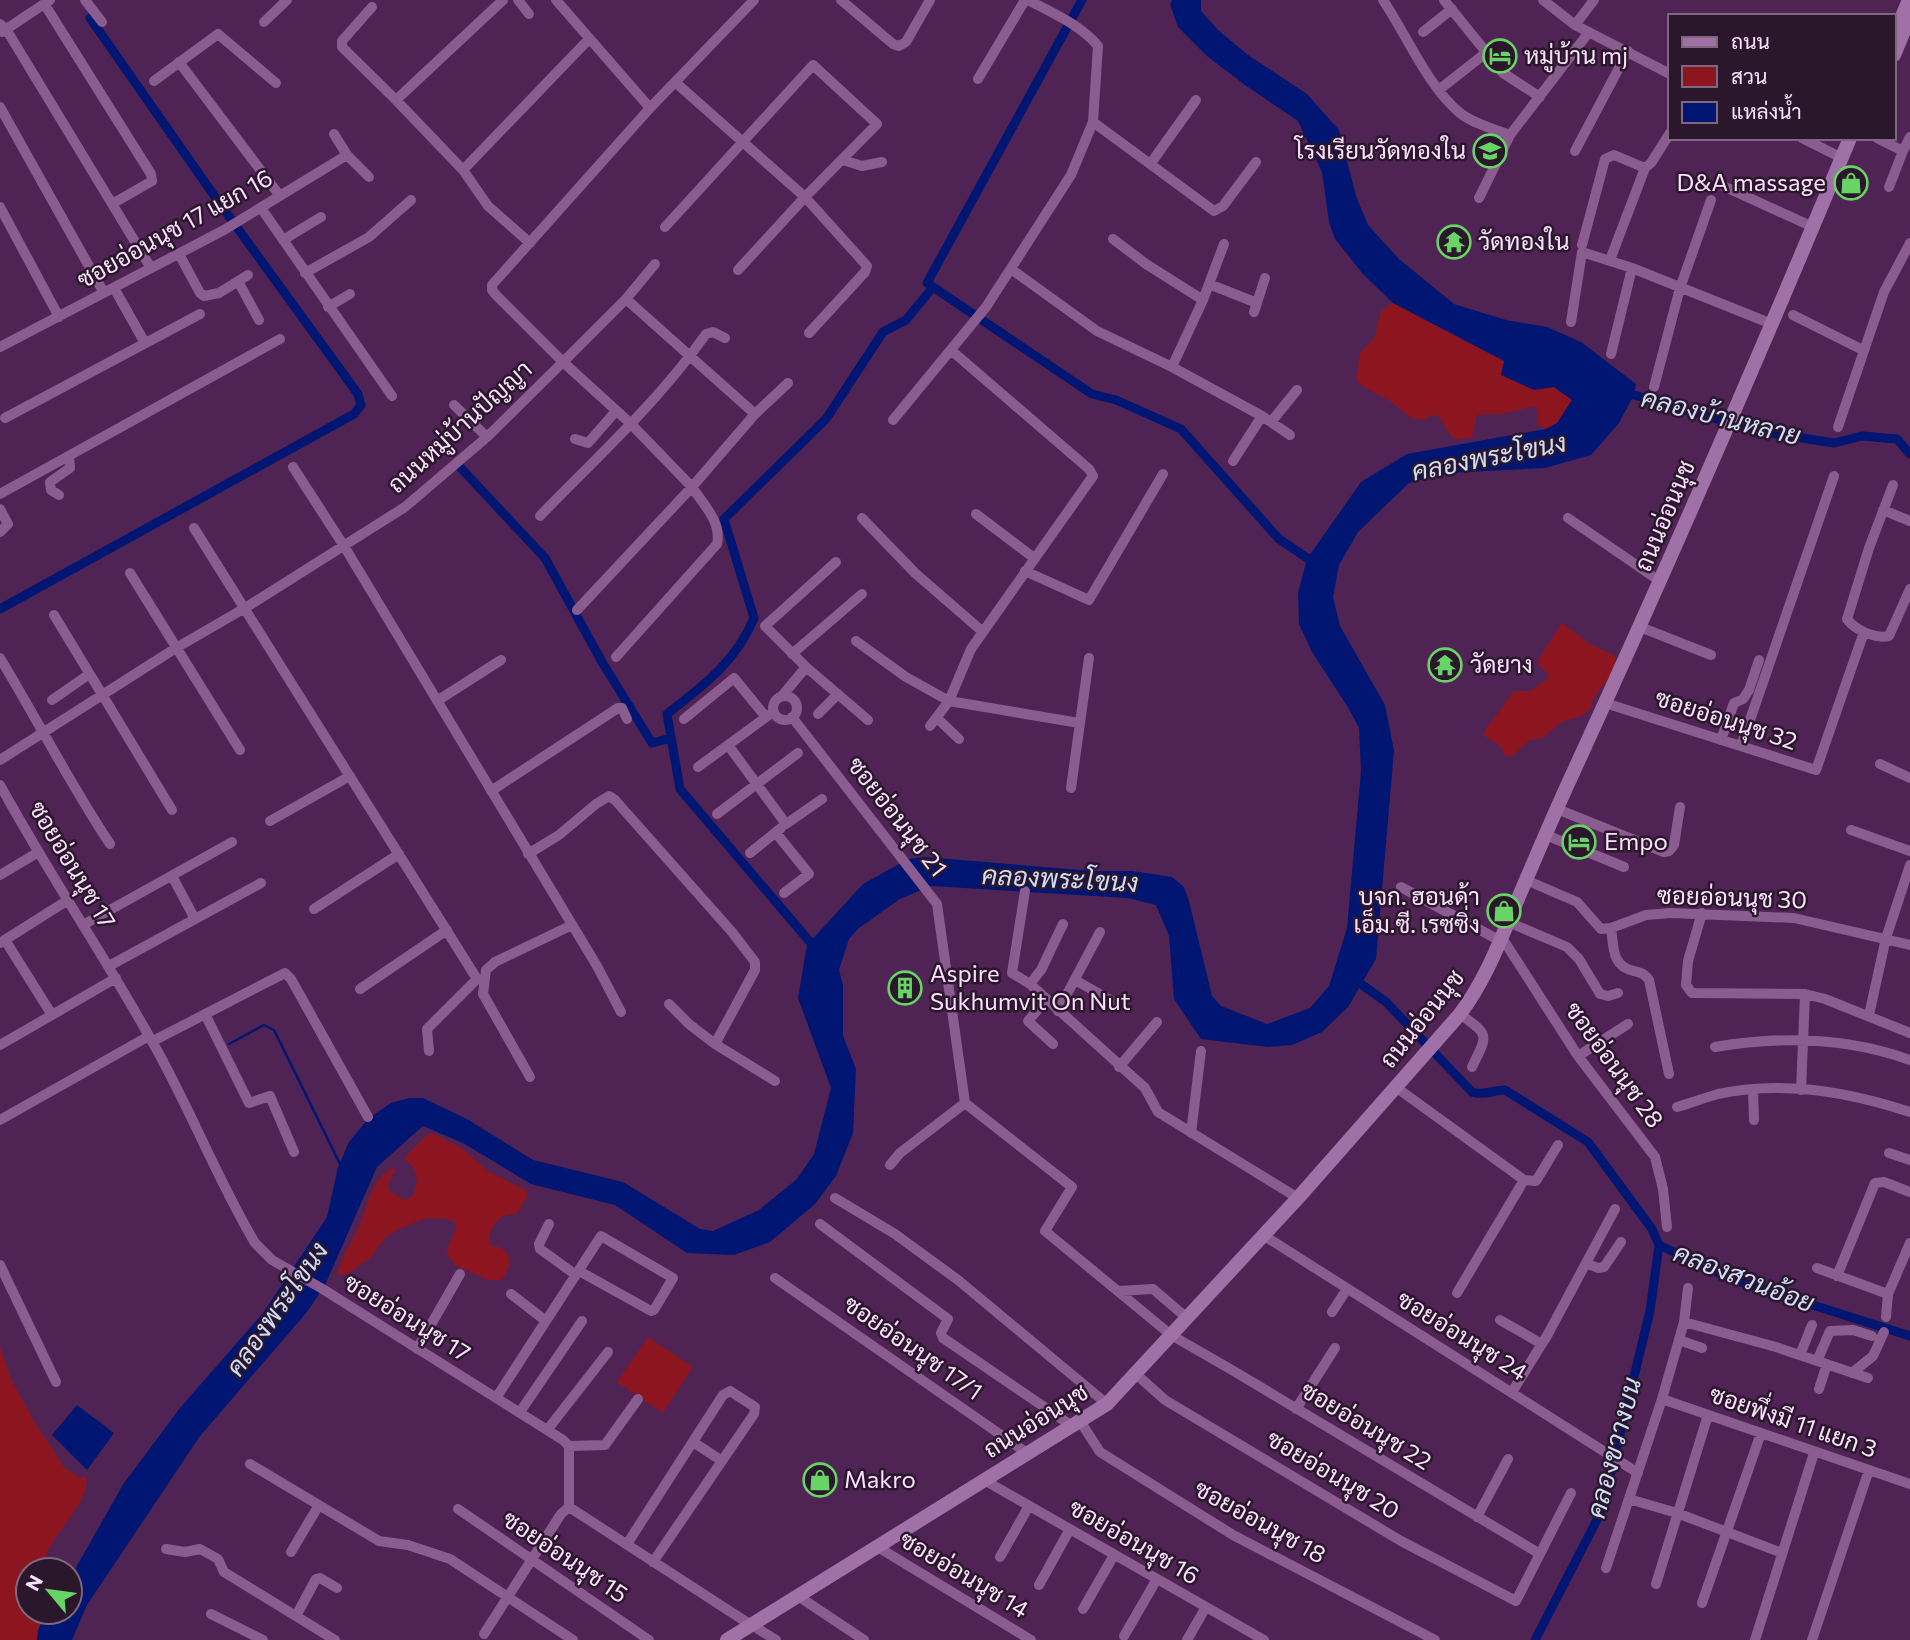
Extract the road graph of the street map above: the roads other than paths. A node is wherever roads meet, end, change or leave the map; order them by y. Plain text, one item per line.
1 (85, 0) edge
2 (287, 0) edge
3 (503, 0) edge
4 (518, 0) edge
5 (556, 0) edge
6 (754, 0) edge
7 (841, 0) edge
8 (930, 0) edge
9 (1027, 0) edge
10 (1374, 0) edge
11 (1382, 0) edge
12 (1543, 0) edge
13 (1594, 0) edge
14 (44, 3) edge
15 (1448, 5) edge
16 (372, 6) dead end
17 (1908, 11) edge
18 (529, 14) dead end
19 (102, 22) dead end
20 (264, 22) dead end
21 (1575, 25) junction
22 (2, 29) edge
23 (1896, 31) edge
24 (1423, 32) dead end
25 (1589, 32) junction
26 (589, 38) junction
27 (1896, 48) edge
28 (1628, 51) junction
29 (1487, 52) junction
30 (179, 62) junction
31 (1668, 73) edge
32 (978, 79) dead end
33 (154, 81) dead end
34 (675, 82) junction
35 (276, 83) dead end
36 (1440, 89) junction
37 (1540, 97) junction
38 (396, 100) junction
39 (1196, 100) dead end
40 (0, 107) edge
41 (650, 108) junction
42 (1093, 122) junction
43 (334, 134) dead end
44 (1510, 135) junction
45 (1668, 136) edge
46 (1910, 137) edge
47 (1806, 140) edge
48 (1849, 140) edge
49 (1858, 140) edge
50 (1881, 140) edge
51 (743, 142) junction
52 (1574, 151) dead end
53 (1903, 151) junction
54 (347, 155) junction
55 (1842, 158) junction
56 (843, 160) junction
57 (882, 162) dead end
58 (1256, 162) dead end
59 (1151, 163) junction
60 (1644, 168) junction
61 (463, 170) junction
62 (369, 177) dead end
63 (1721, 185) dead end
64 (1889, 187) dead end
65 (280, 196) junction
66 (805, 197) junction
67 (1479, 198) dead end
68 (411, 200) dead end
69 (1711, 201) dead end
70 (112, 204) junction
71 (0, 206) edge
72 (261, 208) junction
73 (321, 217) dead end
74 (665, 227) dead end
75 (1813, 227) junction
76 (1113, 239) dead end
77 (283, 240) junction
78 (530, 243) junction
79 (1910, 243) edge
80 (1224, 244) dead end
81 (1582, 245) dead end
82 (179, 254) junction
83 (1610, 260) junction
84 (655, 264) dead end
85 (151, 268) junction
86 (1632, 268) junction
87 (1011, 269) junction
88 (738, 270) dead end
89 (305, 273) junction
90 (248, 275) dead end
91 (1265, 278) dead end
92 (238, 281) junction
93 (1209, 284) junction
94 (1680, 288) junction
95 (109, 290) junction
96 (351, 294) dead end
97 (626, 299) junction
98 (1203, 300) junction
99 (328, 307) junction
100 (200, 314) dead end
101 (1793, 315) dead end
102 (59, 317) junction
103 (258, 320) dead end
104 (1571, 323) dead end
105 (1772, 324) junction
106 (809, 333) dead end
107 (725, 338) dead end
108 (280, 339) dead end
109 (2, 343) edge
110 (145, 343) junction
111 (1863, 350) junction
112 (952, 351) junction
113 (1611, 354) dead end
114 (690, 356) junction
115 (563, 362) junction
116 (1172, 367) junction
117 (788, 383) dead end
118 (1654, 387) dead end
119 (1297, 390) dead end
120 (392, 396) dead end
121 (1741, 403) junction
122 (454, 405) dead end
123 (616, 411) junction
124 (755, 414) junction
125 (5, 418) dead end
126 (1267, 419) junction
127 (893, 420) dead end
128 (630, 423) junction
129 (1838, 428) dead end
130 (1290, 435) dead end
131 (487, 437) junction
132 (575, 439) dead end
133 (1727, 439) junction
134 (69, 457) junction
135 (1233, 461) dead end
136 (293, 467) dead end
137 (1163, 474) dead end
138 (1834, 476) dead end
139 (1893, 485) dead end
140 (692, 488) junction
141 (0, 494) edge
142 (59, 495) dead end
143 (0, 509) edge
144 (1883, 510) junction
145 (976, 514) dead end
146 (540, 516) dead end
147 (1568, 517) dead end
148 (862, 518) dead end
149 (1910, 521) edge
150 (194, 528) dead end
151 (0, 532) edge
152 (344, 546) junction
153 (1034, 558) junction
154 (836, 562) dead end
155 (1025, 571) junction
156 (130, 573) dead end
157 (1661, 582) junction
158 (1910, 589) edge
159 (862, 594) dead end
160 (245, 608) junction
161 (577, 610) dead end
162 (54, 615) dead end
163 (1643, 629) junction
164 (983, 632) junction
165 (1864, 632) junction
166 (856, 641) dead end
167 (176, 648) junction
168 (792, 654) junction
169 (1711, 654) dead end
170 (616, 657) dead end
171 (0, 658) edge
172 (1089, 658) dead end
173 (501, 660) dead end
174 (1759, 660) dead end
175 (806, 667) junction
176 (88, 675) junction
177 (838, 694) junction
178 (101, 696) junction
179 (782, 696) junction
180 (52, 699) dead end
181 (437, 701) junction
182 (948, 701) junction
183 (1608, 705) junction
184 (770, 714) junction
185 (818, 715) dead end
186 (792, 717) junction
187 (627, 719) dead end
188 (684, 719) dead end
189 (868, 720) dead end
190 (1079, 723) junction
191 (45, 732) junction
192 (959, 739) dead end
193 (1721, 740) junction
194 (728, 745) junction
195 (1741, 747) junction
196 (240, 750) dead end
197 (798, 753) dead end
198 (0, 760) edge
199 (1880, 764) dead end
200 (698, 767) dead end
201 (350, 776) junction
202 (1910, 778) edge
203 (756, 784) junction
204 (0, 785) edge
205 (1071, 788) dead end
206 (491, 791) junction
207 (822, 799) dead end
208 (1680, 807) dead end
209 (172, 810) dead end
210 (1560, 810) junction
211 (717, 814) dead end
212 (270, 821) dead end
213 (786, 824) junction
214 (1851, 830) dead end
215 (776, 833) junction
216 (1549, 836) junction
217 (232, 842) dead end
218 (110, 844) dead end
219 (1910, 851) edge
220 (37, 853) junction
221 (528, 853) junction
222 (750, 853) dead end
223 (399, 854) junction
224 (1910, 865) edge
225 (1624, 867) dead end
226 (2, 869) edge
227 (172, 876) junction
228 (1529, 882) junction
229 (261, 883) dead end
230 (1401, 887) dead end
231 (1024, 891) dead end
232 (784, 893) dead end
233 (68, 900) junction
234 (313, 909) dead end
235 (1702, 913) junction
236 (195, 919) junction
237 (1511, 923) junction
238 (1063, 924) dead end
239 (83, 925) junction
240 (572, 925) junction
241 (1611, 928) junction
242 (447, 930) junction
243 (1100, 932) dead end
244 (1886, 939) junction
245 (3, 941) edge
246 (1503, 942) junction
247 (1910, 945) edge
248 (109, 966) junction
249 (116, 978) junction
250 (1075, 980) junction
251 (1030, 984) junction
252 (360, 989) dead end
253 (1618, 993) dead end
254 (1805, 994) junction
255 (1046, 1000) junction
256 (1112, 1001) dead end
257 (669, 1004) dead end
258 (1058, 1011) junction
259 (621, 1012) dead end
260 (205, 1013) junction
261 (52, 1015) junction
262 (1463, 1016) junction
263 (1869, 1016) junction
264 (1157, 1022) dead end
265 (1628, 1024) dead end
266 (1910, 1033) edge
267 (151, 1039) junction
268 (1805, 1040) junction
269 (715, 1044) junction
270 (1053, 1044) dead end
271 (0, 1045) edge
272 (1715, 1047) dead end
273 (429, 1051) dead end
274 (1201, 1051) dead end
275 (1578, 1056) junction
276 (1910, 1060) edge
277 (1119, 1067) junction
278 (1472, 1067) dead end
279 (1670, 1074) dead end
280 (530, 1077) dead end
281 (775, 1081) dead end
282 (1400, 1090) junction
283 (1753, 1090) junction
284 (1801, 1090) junction
285 (965, 1103) junction
286 (1677, 1107) dead end
287 (1910, 1112) edge
288 (368, 1117) dead end
289 (0, 1120) edge
290 (1755, 1120) dead end
291 (1191, 1133) junction
292 (1558, 1145) dead end
293 (294, 1152) dead end
294 (1889, 1153) dead end
295 (1910, 1160) edge
296 (890, 1165) dead end
297 (1524, 1180) junction
298 (1910, 1192) edge
299 (835, 1198) dead end
300 (1298, 1198) junction
301 (1615, 1209) dead end
302 (549, 1224) dead end
303 (820, 1224) dead end
304 (1667, 1227) dead end
305 (1266, 1237) junction
306 (1621, 1241) dead end
307 (1910, 1243) edge
308 (1586, 1263) junction
309 (0, 1265) edge
310 (1817, 1268) dead end
311 (578, 1273) junction
312 (460, 1274) dead end
313 (1838, 1276) junction
314 (775, 1278) dead end
315 (1688, 1288) dead end
316 (1347, 1289) junction
317 (1118, 1291) junction
318 (1457, 1293) dead end
319 (511, 1294) dead end
320 (1888, 1294) junction
321 (1332, 1312) dead end
322 (1885, 1317) dead end
323 (1187, 1318) junction
324 (1500, 1320) dead end
325 (546, 1321) junction
326 (582, 1321) dead end
327 (1684, 1322) junction
328 (1812, 1325) dead end
329 (1174, 1337) junction
330 (1679, 1340) junction
331 (1542, 1344) junction
332 (1335, 1348) dead end
333 (1702, 1348) dead end
334 (417, 1349) junction
335 (608, 1352) dead end
336 (1800, 1355) junction
337 (1822, 1362) junction
338 (1852, 1373) junction
339 (1138, 1376) junction
340 (1868, 1378) dead end
341 (56, 1382) dead end
342 (1509, 1387) junction
343 (1819, 1389) dead end
344 (496, 1398) junction
345 (638, 1399) dead end
346 (1662, 1399) junction
347 (1107, 1404) junction
348 (1296, 1409) junction
349 (520, 1412) junction
350 (1708, 1415) junction
351 (1079, 1424) junction
352 (548, 1429) junction
353 (1761, 1433) junction
354 (694, 1442) junction
355 (569, 1446) junction
356 (1027, 1453) junction
357 (1814, 1453) junction
358 (1508, 1458) dead end
359 (722, 1461) junction
360 (250, 1464) dead end
361 (1869, 1470) junction
362 (1638, 1474) junction
363 (987, 1482) junction
364 (1910, 1484) edge
365 (1571, 1493) dead end
366 (1629, 1499) junction
367 (319, 1505) junction
368 (1029, 1506) junction
369 (569, 1507) junction
370 (458, 1509) dead end
371 (1677, 1513) junction
372 (1478, 1517) junction
373 (1070, 1529) junction
374 (1727, 1533) junction
375 (627, 1544) junction
376 (880, 1548) junction
377 (166, 1549) dead end
378 (291, 1552) dead end
379 (1782, 1553) junction
380 (1539, 1554) junction
381 (1114, 1555) junction
382 (1000, 1556) dead end
383 (532, 1559) junction
384 (653, 1562) junction
385 (1606, 1568) dead end
386 (1157, 1579) junction
387 (1656, 1584) dead end
388 (1038, 1585) dead end
389 (337, 1588) dead end
390 (506, 1596) junction
391 (801, 1598) junction
392 (1702, 1603) dead end
393 (1206, 1607) junction
394 (1083, 1609) dead end
395 (211, 1614) dead end
396 (296, 1616) junction
397 (755, 1627) junction
398 (484, 1634) dead end
399 (1124, 1636) dead end
400 (1258, 1639) edge
401 (264, 1640) edge
402 (335, 1640) edge
403 (573, 1640) edge
404 (649, 1640) edge
405 (727, 1640) edge
406 (740, 1640) edge
407 (776, 1640) edge
408 (864, 1640) edge
409 (1031, 1640) edge
410 (1187, 1640) edge
411 (1435, 1640) edge
412 (1755, 1640) edge
413 (1812, 1640) edge

1 - 19 street
2 - 20 street
3 - 38 street
4 - 18 street
5 - 26 street
6 - 34 street, ถนนหมู่บ้านปัญญา
7 - 8 street
9 - 32 street
9 - 42 street
10 - 11 street
11 - 36 street
12 - 21 street
13 - 21 street
14 - 22 street
14 - 70 street
15 - 24 street
15 - 29 street
16 - 38 street
17 - 23 main road
17 - 27 main road
21 - 25 street
22 - 70 street
25 - 28 street
25 - 37 street
26 - 41 street
26 - 61 street
28 - 31 street
28 - 52 street
29 - 36 street
29 - 37 street
30 - 33 street
30 - 35 street
30 - 65 street
34 - 41 street, ถนนหมู่บ้านปัญญา
34 - 51 street
36 - 44 street
37 - 44 street
38 - 61 street
39 - 59 street
40 - 95 street
41 - 78 street, ถนนหมู่บ้านปัญญา
42 - 59 street
42 - 87 street
43 - 54 street
44 - 67 street
45 - 60 street
46 - 53 street
47 - 55 street
48 - 55 main road, ถนนอ่อนนุช
49 - 121 main road, ถนนอ่อนนุช
50 - 53 street
51 - 56 street
51 - 66 street
51 - 74 street
53 - 64 street
54 - 62 street
54 - 65 street, ซอยอ่อนนุช 17 แยก 16
55 - 75 main road, ถนนอ่อนนุช
56 - 57 street
56 - 66 street
58 - 59 street
60 - 81 street
60 - 83 street
61 - 78 street
63 - 75 street
65 - 72 street, ซอยอ่อนนุช 17 แยก 16
66 - 88 street
66 - 106 street
68 - 89 street
69 - 94 street
70 - 85 street
71 - 102 street
72 - 77 street
72 - 82 street, ซอยอ่อนนุช 17 แยก 16
73 - 77 street
75 - 105 main road, ถนนอ่อนนุช
76 - 98 street
77 - 89 street
78 - 115 street, ถนนหมู่บ้านปัญญา
79 - 111 street
80 - 93 street
82 - 85 street, ซอยอ่อนนุช 17 แยก 16
82 - 92 street
83 - 86 street
83 - 104 street
84 - 97 street
85 - 95 street, ซอยอ่อนนุช 17 แยก 16
86 - 94 street
86 - 113 street
87 - 112 street
87 - 116 street
89 - 99 street
90 - 92 street
91 - 93 street
92 - 103 street
93 - 98 street
94 - 105 street
94 - 118 street
95 - 102 street, ซอยอ่อนนุช 17 แยก 16
95 - 110 street
96 - 99 street
97 - 114 street
97 - 115 street
98 - 116 street
99 - 120 street
100 - 110 street
101 - 111 street
102 - 109 street, ซอยอ่อนนุช 17 แยก 16
105 - 121 main road, ถนนอ่อนนุช
107 - 114 street
108 - 134 street
110 - 125 street
111 - 129 street
112 - 127 street
112 - 153 street
114 - 124 street
114 - 128 street
115 - 123 street
115 - 131 street, ถนนหมู่บ้านปัญญา
116 - 126 street
117 - 124 street
119 - 126 street
121 - 133 main road, ถนนอ่อนนุช
122 - 131 street
123 - 128 street
123 - 132 street
124 - 140 street
126 - 130 street
126 - 135 street
128 - 140 street
128 - 146 street
131 - 152 street, ถนนหมู่บ้านปัญญา
133 - 157 main road, ถนนอ่อนนุช
133 - 163 main road, ถนนอ่อนนุช
134 - 141 street
134 - 142 street
136 - 152 street
137 - 155 street
138 - 195 street
139 - 144 street
140 - 161 street
140 - 170 street
143 - 151 street
144 - 149 street
144 - 165 street
145 - 153 street
147 - 157 street
148 - 164 street
150 - 160 street
152 - 160 street, ถนนหมู่บ้านปัญญา
152 - 181 street
153 - 155 street
154 - 168 street
155 - 164 street
156 - 167 street
157 - 163 main road, ถนนอ่อนนุช
158 - 165 street
159 - 168 street
160 - 167 street, ถนนหมู่บ้านปัญญา
160 - 201 street
162 - 176 street
163 - 169 street
163 - 183 main road, ถนนอ่อนนุช
164 - 182 street
165 - 195 street, ซอยอ่อนนุช 32
166 - 182 street
167 - 178 street, ถนนหมู่บ้านปัญญา
167 - 196 street
168 - 175 street
171 - 191 street
172 - 190 street
173 - 181 street
174 - 193 street
175 - 177 street
175 - 179 street
176 - 178 street
176 - 180 street
177 - 185 street
177 - 189 street
178 - 191 street, ถนนหมู่บ้านปัญญา
178 - 209 street
179 - 184 street
179 - 186 street
181 - 206 street
182 - 190 street
182 - 192 street
183 - 193 street, ซอยอ่อนนุช 32
183 - 210 main road, ถนนอ่อนนุช
184 - 186 street
184 - 188 street
184 - 194 street
186 - 285 street, ซอยอ่อนนุช 21
187 - 206 street
190 - 205 street
191 - 198 street, ถนนหมู่บ้านปัญญา
191 - 218 street
193 - 195 street, ซอยอ่อนนุช 32
194 - 200 street
194 - 203 street
197 - 203 street
199 - 202 street
201 - 212 street
201 - 223 street
203 - 211 street
203 - 213 street
204 - 220 street, ซอยอ่อนนุช 17
206 - 221 street
207 - 213 street
208 - 210 street
210 - 216 main road, ถนนอ่อนนุช
213 - 215 street
214 - 219 street
215 - 222 street
215 - 232 street
216 - 225 street
216 - 228 main road, ถนนอ่อนนุช
217 - 227 street
220 - 226 street
220 - 233 street, ซอยอ่อนนุช 17
221 - 240 street
221 - 269 street
223 - 234 street
223 - 242 street
224 - 244 street
227 - 236 street
227 - 239 street
228 - 237 main road, ถนนอ่อนนุช
228 - 241 street
229 - 236 street
230 - 246 street
231 - 251 street
233 - 239 street, ซอยอ่อนนุช 17
233 - 245 street
235 - 241 street, ซอยอ่อนนุช 30
235 - 244 street, ซอยอ่อนนุช 30
235 - 254 street
236 - 248 street
237 - 246 main road, ถนนอ่อนนุช
237 - 253 street
238 - 251 street
239 - 248 street, ซอยอ่อนนุช 17
240 - 259 street
240 - 280 street
241 - 279 street
242 - 252 street
242 - 273 street
243 - 250 street
244 - 247 street, ซอยอ่อนนุช 30
244 - 263 street
245 - 261 street
246 - 262 main road, ถนนอ่อนนุช
246 - 275 street, ซอยอ่อนนุช 28
248 - 249 street, ซอยอ่อนนุช 17
249 - 261 street
249 - 267 street, ซอยอ่อนนุช 17
250 - 256 street
250 - 258 street
251 - 255 street
254 - 263 street
254 - 268 street
255 - 258 street
255 - 270 street
257 - 269 street
258 - 277 street
260 - 267 street
260 - 288 street
260 - 293 street
261 - 271 street
262 - 278 street
262 - 282 main road, ถนนอ่อนนุช
263 - 266 street
264 - 277 street
265 - 275 street
267 - 289 street
267 - 334 street, ซอยอ่อนนุช 17
268 - 272 street
268 - 276 street
268 - 284 street
269 - 281 street
274 - 291 street
275 - 304 street, ซอยอ่อนนุช 28
277 - 291 street
282 - 297 street
282 - 300 main road, ถนนอ่อนนุช
282 - 305 main road, ถนนอ่อนนุช
283 - 284 street
283 - 286 street
283 - 290 street
284 - 287 street
285 - 296 street
285 - 317 street
291 - 300 street
292 - 297 street
294 - 295 street
297 - 318 street
298 - 313 street
299 - 347 street
300 - 305 main road, ถนนอ่อนนุช
301 - 308 street
302 - 311 street
303 - 351 street
305 - 316 street, ซอยอ่อนนุช 24
305 - 323 main road, ถนนอ่อนนุช
305 - 329 main road, ถนนอ่อนนุช
306 - 308 street
307 - 320 street
308 - 331 street
309 - 341 street
310 - 313 street
311 - 311 street
311 - 325 street
312 - 334 street
313 - 320 street
314 - 356 street, ซอยอ่อนนุช 17/1
315 - 327 street
316 - 321 street
316 - 342 street, ซอยอ่อนนุช 24
317 - 323 street
317 - 329 street
319 - 325 street
320 - 322 street
323 - 329 main road, ถนนอ่อนนุช
324 - 331 street
325 - 344 street
326 - 349 street
327 - 330 street
327 - 336 street
328 - 336 street
329 - 339 main road, ถนนอ่อนนุช
329 - 348 street, ซอยอ่อนนุช 22
330 - 333 street
330 - 346 street
331 - 342 street
332 - 348 street
334 - 344 street, ซอยอ่อนนุช 17
335 - 352 street
336 - 337 street
337 - 338 street
337 - 338 street
337 - 343 street
338 - 340 street
339 - 347 main road, ถนนอ่อนนุช
339 - 351 main road, ถนนอ่อนนุช
339 - 380 street, ซอยอ่อนนุช 20
342 - 362 street, ซอยอ่อนนุช 24
344 - 349 street, ซอยอ่อนนุช 17
345 - 355 street
346 - 350 street, ซอยพึ่งมี 11 แยก 3
346 - 362 street
347 - 351 main road, ถนนอ่อนนุช
348 - 372 street, ซอยอ่อนนุช 22
349 - 352 street, ซอยอ่อนนุช 17
350 - 353 street, ซอยพึ่งมี 11 แยก 3
350 - 371 street
351 - 356 main road, ถนนอ่อนนุช
351 - 363 main road, ถนนอ่อนนุช
351 - 411 street, ซอยอ่อนนุช 18
352 - 355 street, ซอยอ่อนนุช 17
353 - 357 street, ซอยพึ่งมี 11 แยก 3
353 - 374 street
354 - 359 street
354 - 359 street
354 - 375 street
355 - 369 street
356 - 363 main road, ถนนอ่อนนุช
357 - 361 street, ซอยพึ่งมี 11 แยก 3
357 - 379 street
358 - 372 street
359 - 384 street
360 - 367 street
361 - 364 street, ซอยพึ่งมี 11 แยก 3
361 - 413 street
362 - 366 street
363 - 368 street, ซอยอ่อนนุช 16
363 - 376 main road, ถนนอ่อนนุช
365 - 380 street
366 - 371 street
366 - 385 street
367 - 378 street
367 - 390 street
368 - 373 street, ซอยอ่อนนุช 16
368 - 382 street
369 - 375 street
369 - 383 street
370 - 383 street, ซอยอ่อนนุช 15
371 - 374 street
371 - 387 street
372 - 380 street, ซอยอ่อนนุช 22
373 - 381 street, ซอยอ่อนนุช 16
373 - 388 street
374 - 379 street
374 - 392 street
375 - 384 street
376 - 391 main road, ถนนอ่อนนุช
376 - 409 street, ซอยอ่อนนุช 14
377 - 396 street
379 - 412 street
381 - 386 street, ซอยอ่อนนุช 16
381 - 394 street
383 - 390 street
383 - 404 street, ซอยอ่อนนุช 15
384 - 397 street
386 - 393 street, ซอยอ่อนนุช 16
386 - 399 street
389 - 396 street
390 - 398 street
390 - 403 street
391 - 397 main road, ถนนอ่อนนุช
391 - 408 street
393 - 400 street, ซอยอ่อนนุช 16
393 - 410 street
395 - 401 street
396 - 402 street
397 - 405 main road, ถนนอ่อนนุช
397 - 406 main road, ถนนอ่อนนุช
397 - 407 street

